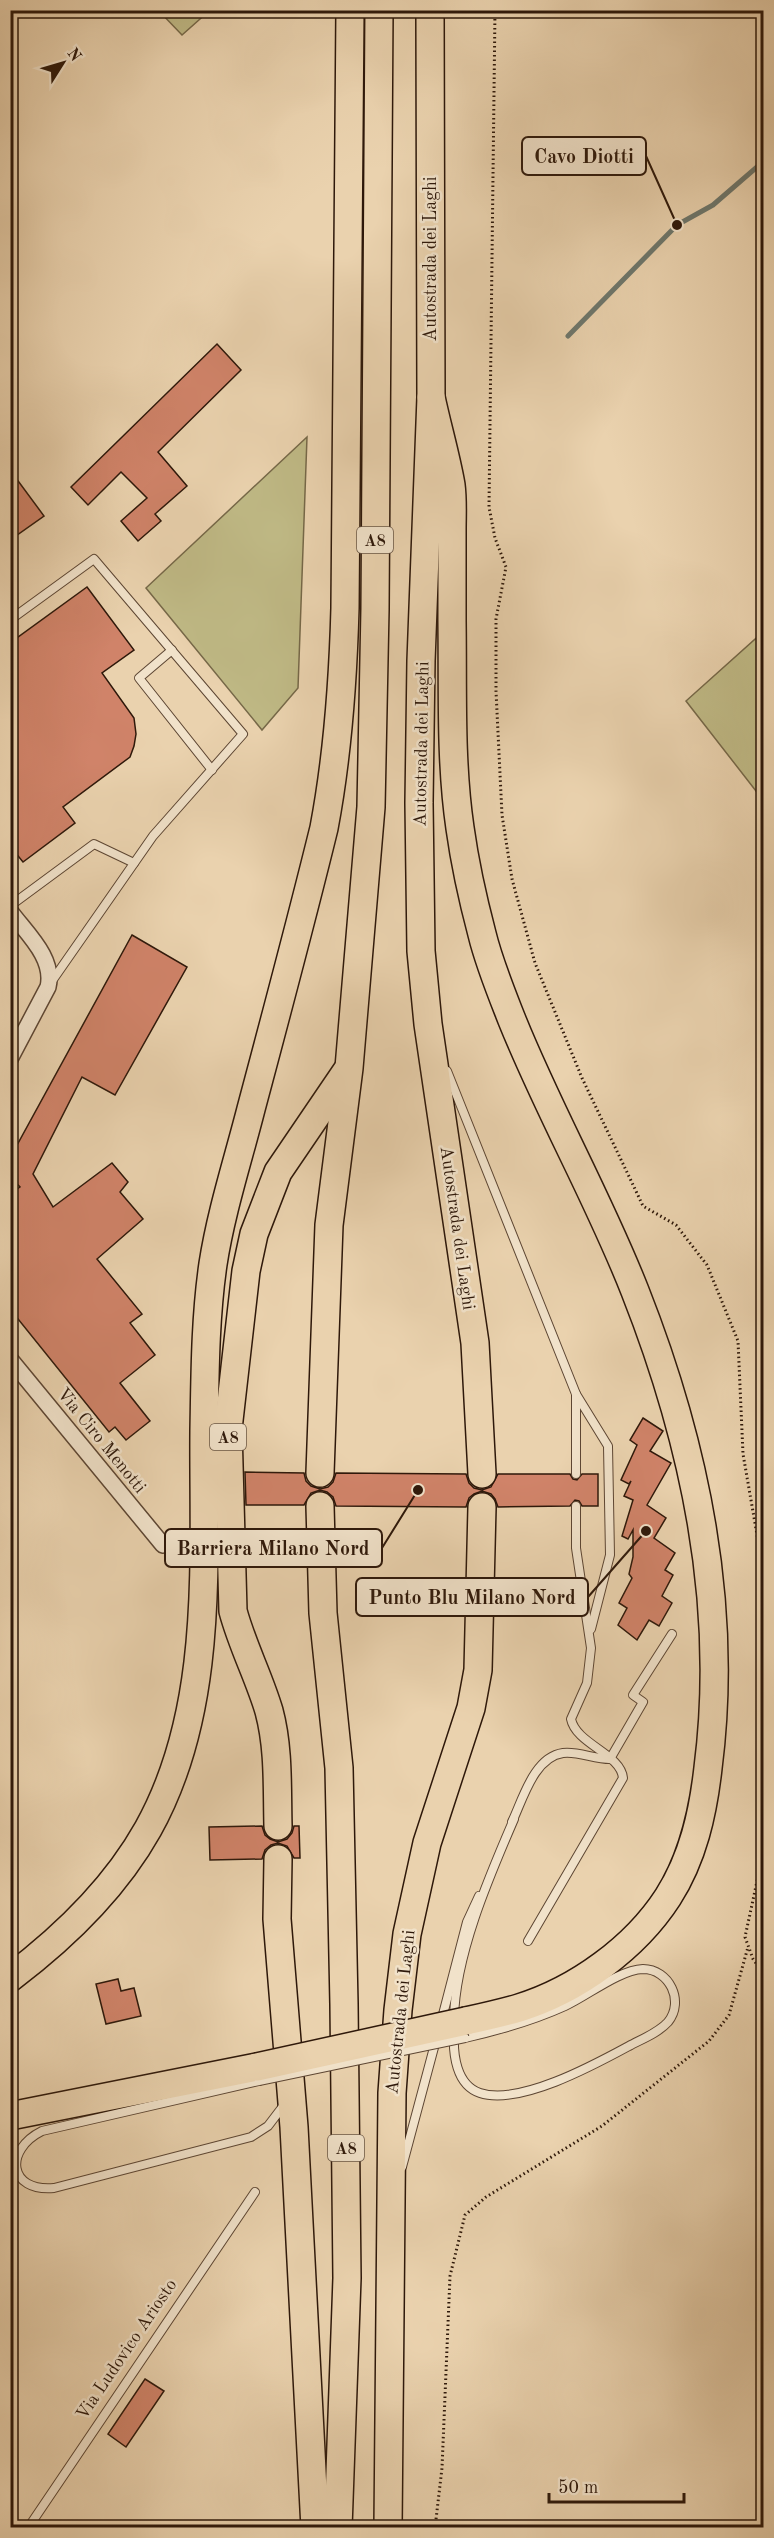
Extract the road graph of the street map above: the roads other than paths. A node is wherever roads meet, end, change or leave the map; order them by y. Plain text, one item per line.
1 (350, 10) edge
2 (379, 10) edge
3 (430, 10) edge
4 (431, 397) junction
5 (10, 620) edge
6 (172, 650) junction
7 (212, 770) junction
8 (134, 863) junction
9 (10, 906) edge
10 (10, 912) edge
11 (48, 987) junction
12 (428, 1024) junction
13 (441, 1057) dead end
14 (10, 1059) edge
15 (349, 1068) junction
16 (445, 1068) dead end
17 (10, 1359) edge
18 (576, 1394) junction
19 (320, 1473) dead end
20 (482, 1474) dead end
21 (576, 1474) dead end
22 (320, 1506) dead end
23 (576, 1506) dead end
24 (482, 1507) dead end
25 (163, 1545) dead end
26 (590, 1633) junction
27 (672, 1634) dead end
28 (610, 1760) junction
29 (514, 1819) junction
30 (278, 1826) dead end
31 (278, 1859) dead end
32 (528, 1941) dead end
33 (10, 1978) edge
34 (466, 2030) junction
35 (258, 2074) junction
36 (291, 2093) junction
37 (10, 2116) edge
38 (255, 2192) dead end
39 (390, 2212) junction
40 (28, 2528) edge
41 (315, 2528) edge
42 (338, 2528) edge
43 (388, 2528) edge

1 - 33 highway
2 - 15 highway, A8
3 - 4 highway, Autostrada dei Laghi
4 - 12 highway, Autostrada dei Laghi
4 - 34 highway
5 - 6 lane
6 - 7 lane
6 - 7 lane
7 - 8 lane
8 - 9 lane
8 - 11 lane
10 - 11 street
11 - 14 street
12 - 13 lane
12 - 20 highway, Autostrada dei Laghi
15 - 19 highway, A8
15 - 30 highway, A8
16 - 18 lane
17 - 25 street, Via Ciro Menotti
18 - 21 lane
18 - 26 lane
22 - 42 highway, A8
23 - 26 lane
24 - 39 highway, Autostrada dei Laghi / A8
26 - 28 lane
27 - 28 lane
28 - 29 lane
28 - 32 lane
29 - 34 lane
29 - 39 lane
31 - 36 highway
34 - 35 highway, bridge
35 - 36 lane
35 - 37 highway
36 - 41 highway
38 - 40 lane, Via Ludovico Ariosto
39 - 43 highway, Autostrada dei Laghi / A8

